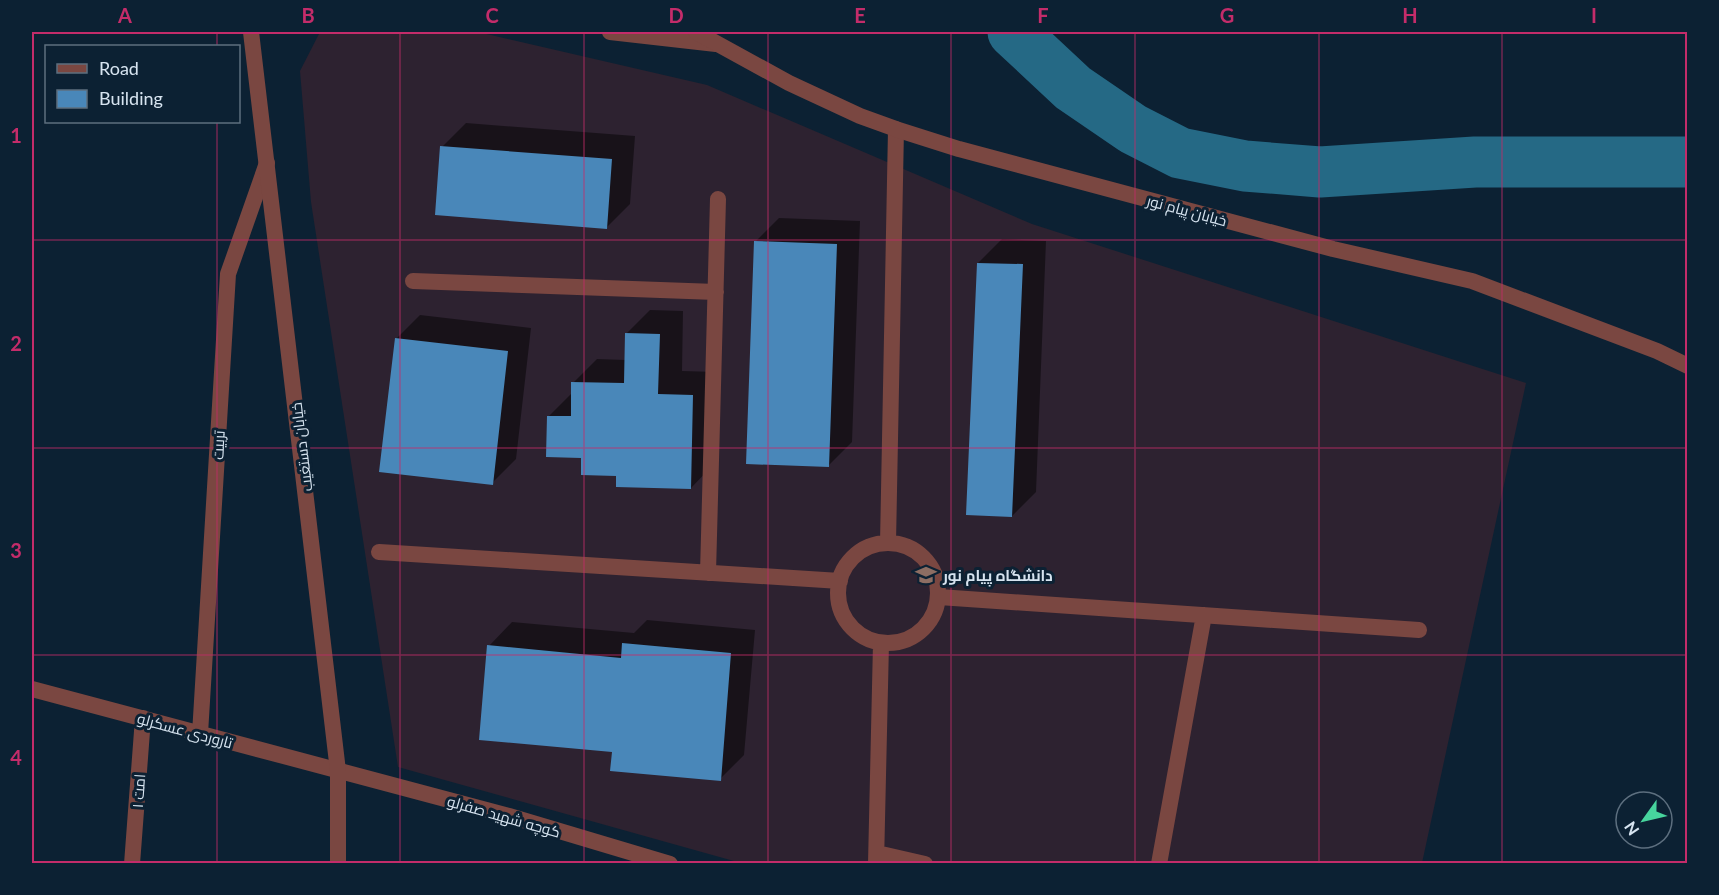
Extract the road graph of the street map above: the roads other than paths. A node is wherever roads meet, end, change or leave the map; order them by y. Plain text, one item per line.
1 (251, 32) edge
2 (610, 32) edge
3 (696, 32) edge
4 (716, 44) junction
5 (896, 129) junction
6 (267, 164) junction
7 (718, 199) dead end
8 (413, 280) dead end
9 (716, 292) junction
10 (1688, 366) edge
11 (888, 543) junction
12 (379, 552) dead end
13 (708, 573) junction
14 (840, 581) junction
15 (939, 597) junction
16 (1204, 615) junction
17 (1419, 630) dead end
18 (881, 643) junction
19 (32, 689) edge
20 (143, 718) junction
21 (200, 734) junction
22 (338, 771) junction
23 (615, 856) edge
24 (876, 858) edge
25 (132, 864) edge
26 (338, 864) edge
27 (670, 864) edge
28 (925, 864) edge
29 (1159, 864) edge

1 - 6 street, خیابان دستغیب
2 - 4 street
3 - 4 street, خیابان پیام نور
4 - 5 street, خیابان پیام نور
5 - 10 street, خیابان پیام نور
5 - 11 street
6 - 21 street, تربیت
6 - 22 street, خیابان دستغیب
7 - 9 street
8 - 9 street
9 - 13 street
11 - 14 street
11 - 15 street
12 - 13 street
13 - 14 street
14 - 18 street
15 - 16 street
15 - 18 street
16 - 17 street
16 - 29 street
18 - 24 street
19 - 20 street, تاروردی عسکرلو
20 - 21 street, تاروردی عسکرلو
20 - 25 street, امت ۱
21 - 22 street, تاروردی عسکرلو
22 - 23 street, کوچه شهید صفرلو
22 - 26 street, خیابان دستغیب
23 - 27 street, کوچه شهید صفرلو
24 - 28 street

